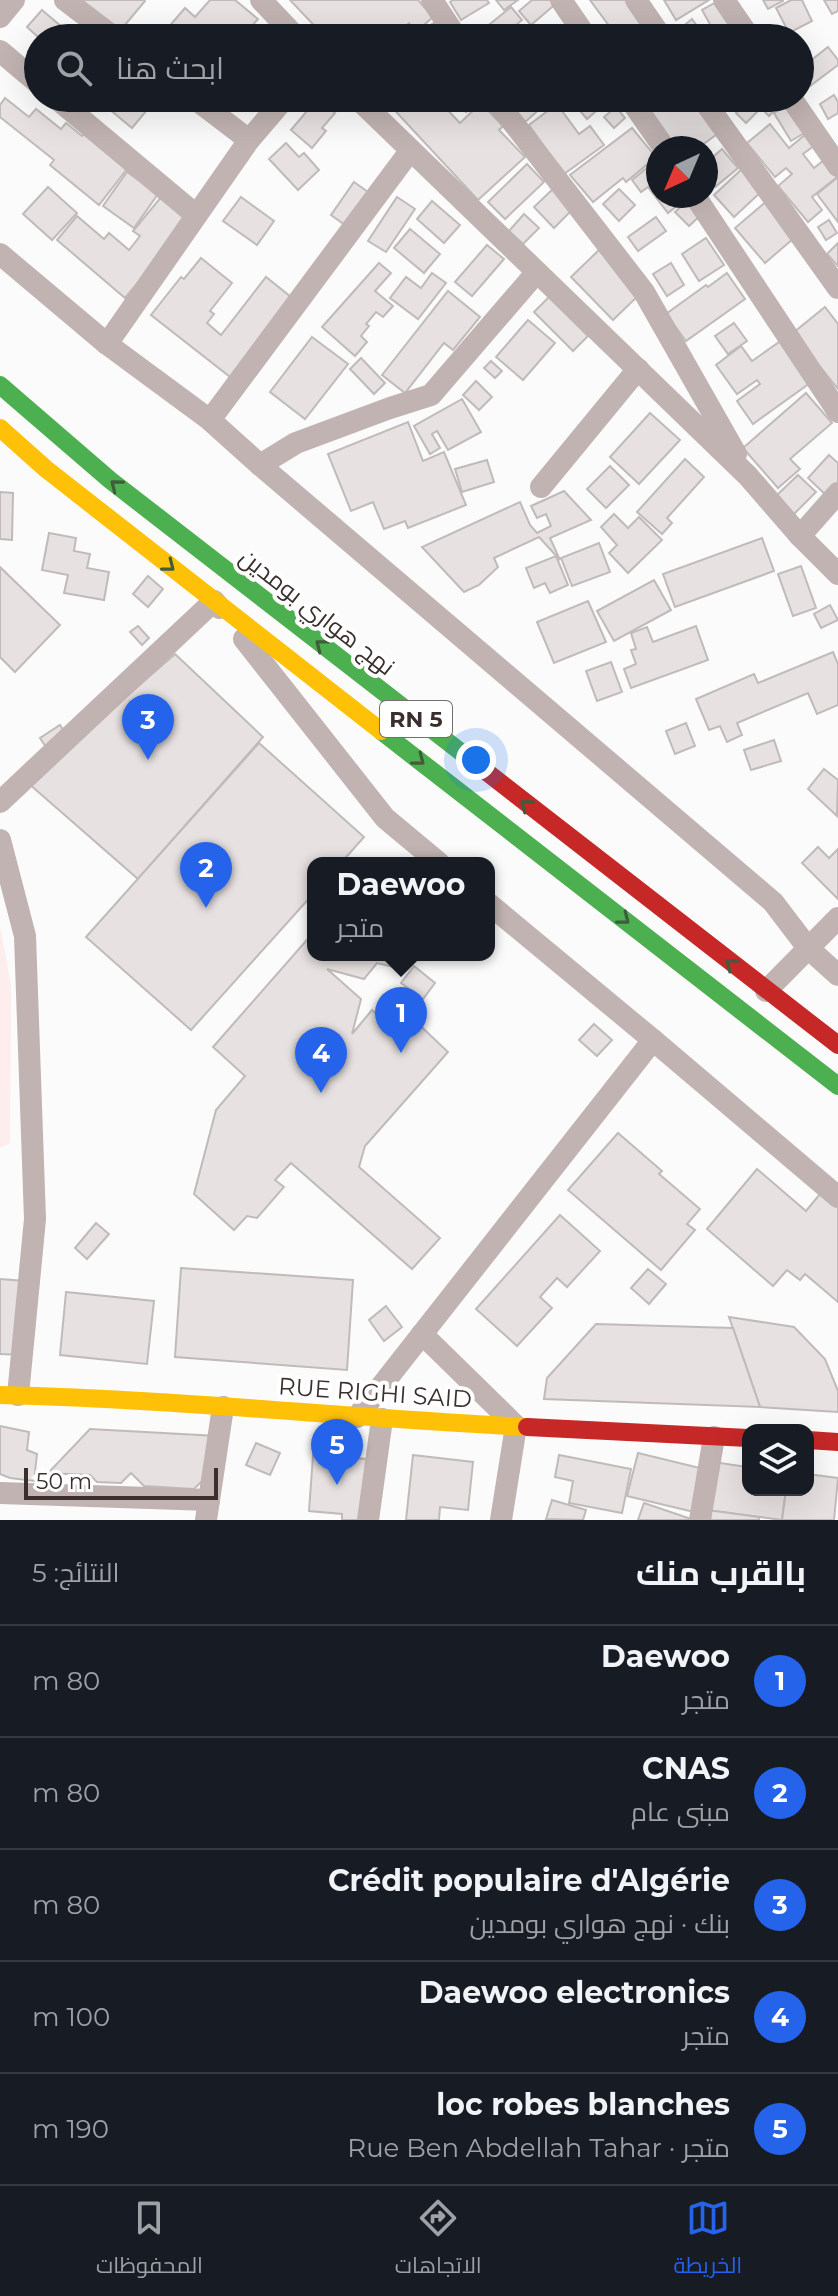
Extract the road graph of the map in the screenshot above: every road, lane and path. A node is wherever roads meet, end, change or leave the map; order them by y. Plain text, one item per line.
1 (14, 0) edge
2 (65, 0) edge
3 (261, 0) edge
4 (432, 0) edge
5 (561, 0) edge
6 (636, 0) edge
7 (724, 0) edge
8 (0, 17) edge
9 (97, 24) edge
10 (284, 24) edge
11 (448, 24) edge
12 (577, 24) edge
13 (652, 24) edge
14 (740, 24) edge
15 (0, 51) edge
16 (24, 71) edge
17 (73, 112) edge
18 (212, 112) edge
19 (273, 112) edge
20 (371, 112) edge
21 (505, 112) edge
22 (639, 112) edge
23 (712, 112) edge
24 (801, 112) edge
25 (656, 136) edge
26 (249, 140) junction
27 (410, 151) junction
28 (838, 166) edge
29 (703, 208) edge
30 (196, 215) junction
31 (0, 254) edge
32 (536, 273) junction
33 (838, 288) edge
34 (107, 344) junction
35 (638, 369) junction
36 (0, 385) edge
37 (838, 412) edge
38 (210, 420) junction
39 (0, 428) edge
40 (260, 465) junction
41 (748, 476) junction
42 (541, 487) dead end
43 (838, 493) edge
44 (800, 536) junction
45 (838, 574) edge
46 (214, 601) junction
47 (0, 802) edge
48 (0, 840) edge
49 (432, 857) edge
50 (495, 909) edge
51 (838, 918) edge
52 (808, 948) junction
53 (838, 975) edge
54 (766, 991) junction
55 (653, 1040) junction
56 (838, 1045) edge
57 (838, 1086) edge
58 (838, 1197) edge
59 (422, 1334) junction
60 (9, 1395) edge
61 (223, 1407) junction
62 (357, 1417) junction
63 (382, 1419) junction
64 (516, 1426) junction
65 (714, 1437) junction
66 (742, 1438) edge
67 (814, 1440) edge
68 (838, 1442) edge
69 (0, 1493) edge
70 (207, 1510) edge
71 (368, 1520) edge
72 (501, 1520) edge
73 (700, 1520) edge

1 - 8 street
2 - 9 street
3 - 10 street
4 - 11 street
5 - 12 street
6 - 13 street
7 - 14 street
15 - 16 street
17 - 30 street
18 - 26 street
19 - 26 street
20 - 27 street
21 - 41 street
22 - 25 street
23 - 33 street
24 - 28 street
26 - 30 street
27 - 32 street
27 - 38 street
29 - 37 street
30 - 34 street
31 - 34 street
32 - 35 street
32 - 40 street
34 - 38 street
35 - 41 street
35 - 42 street
54 -> 36 main road, نهج هواري بومدين / RN 5
38 - 40 street
39 -> 46 main road, RN 5
40 - 52 street
41 - 44 street
43 - 44 street
44 - 45 street
46 - 47 street
46 - 49 street
46 -> 57 main road, RN 5
48 - 60 street
50 - 55 street
51 - 52 street
52 - 53 street
52 - 54 street
54 - 56 main road, نهج هواري بومدين / RN 5
55 - 58 street
55 - 59 street
59 - 62 street
59 - 64 street
60 - 61 main road, RUE RIGHI SAID
61 - 62 main road, RUE RIGHI SAID
61 - 70 street
62 - 63 main road, RUE RIGHI SAID
63 - 64 main road, RUE RIGHI SAID
63 - 71 street
64 - 65 main road, RUE RIGHI SAID
64 - 72 street
65 - 66 main road, RUE RIGHI SAID
65 - 73 street
67 - 68 main road
69 - 70 street

